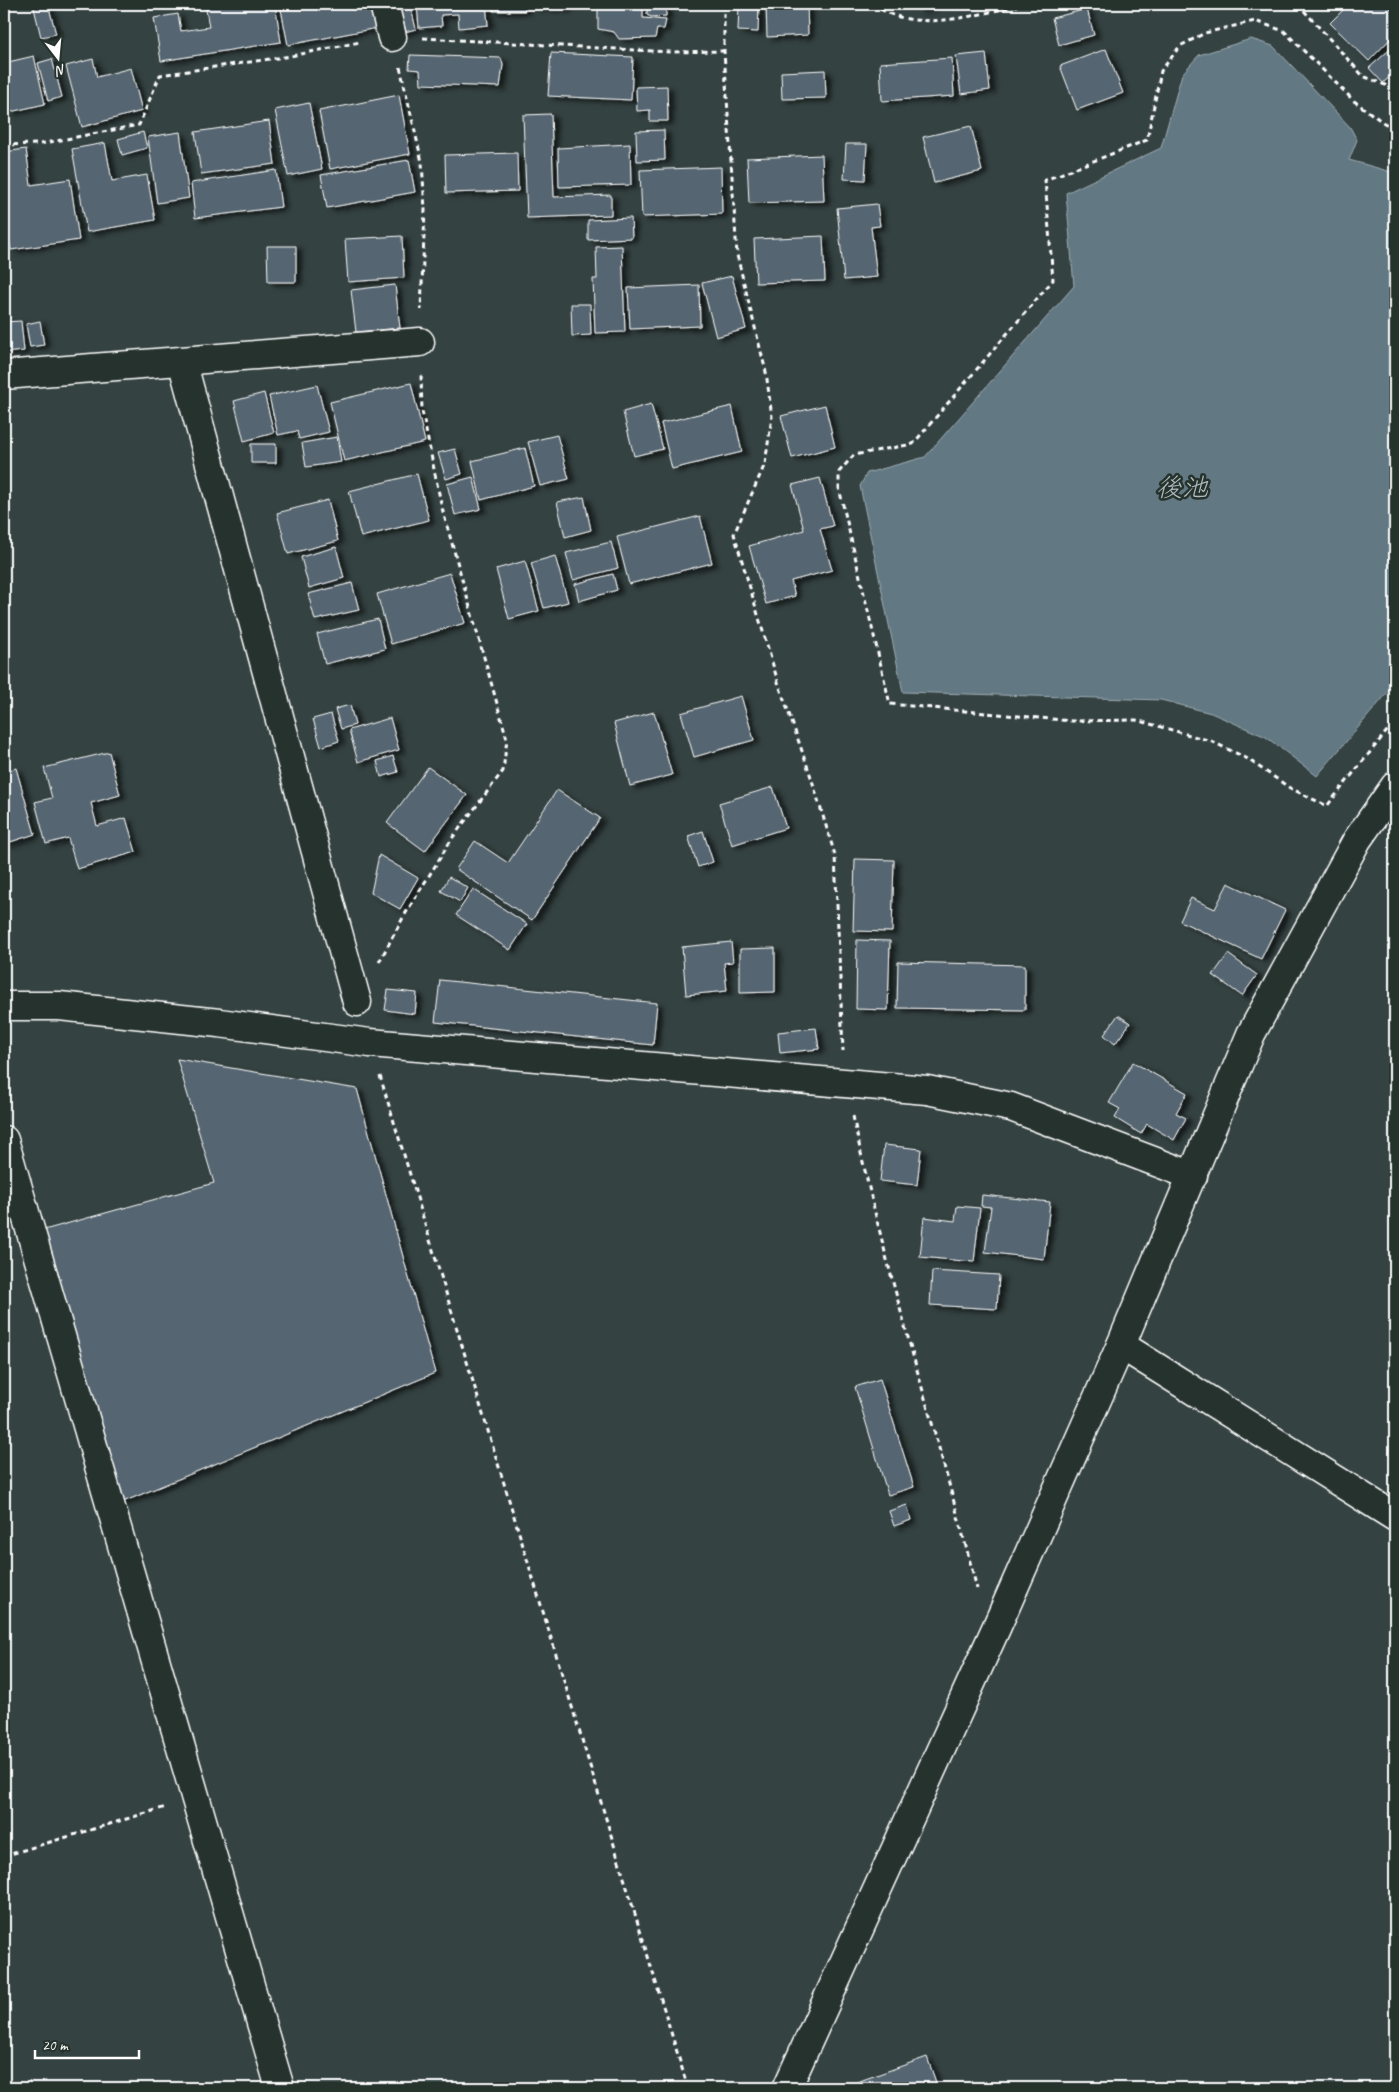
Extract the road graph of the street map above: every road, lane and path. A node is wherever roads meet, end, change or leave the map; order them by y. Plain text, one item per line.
1 (384, 4) edge
2 (724, 4) edge
3 (873, 4) edge
4 (1024, 4) edge
5 (1298, 4) edge
6 (392, 37) junction
7 (724, 51) junction
8 (1395, 88) edge
9 (1395, 128) edge
10 (4, 145) edge
11 (420, 342) junction
12 (182, 361) junction
13 (4, 375) edge
14 (1395, 721) edge
15 (1395, 786) edge
16 (357, 1002) joint
17 (4, 1006) edge
18 (370, 1043) junction
19 (846, 1084) junction
20 (4, 1140) edge
21 (1194, 1176) junction
22 (1120, 1345) junction
23 (1395, 1517) edge
24 (997, 1626) junction
25 (196, 1798) junction
26 (4, 1856) edge
27 (280, 2088) edge
28 (688, 2088) edge
29 (787, 2088) edge

1 - 6 street
2 - 7 path
3 - 4 path
5 - 8 path
6 - 7 path
6 - 10 path
6 - 11 path
7 - 19 path
9 - 14 path
11 - 12 street
11 - 16 path
12 - 13 street
12 - 16 street
15 - 21 street
17 - 18 street
18 - 19 street
18 - 28 path
19 - 21 street
19 - 24 path
20 - 25 street
21 - 22 street
22 - 23 street
22 - 24 street
24 - 29 street
25 - 26 path
25 - 27 street

